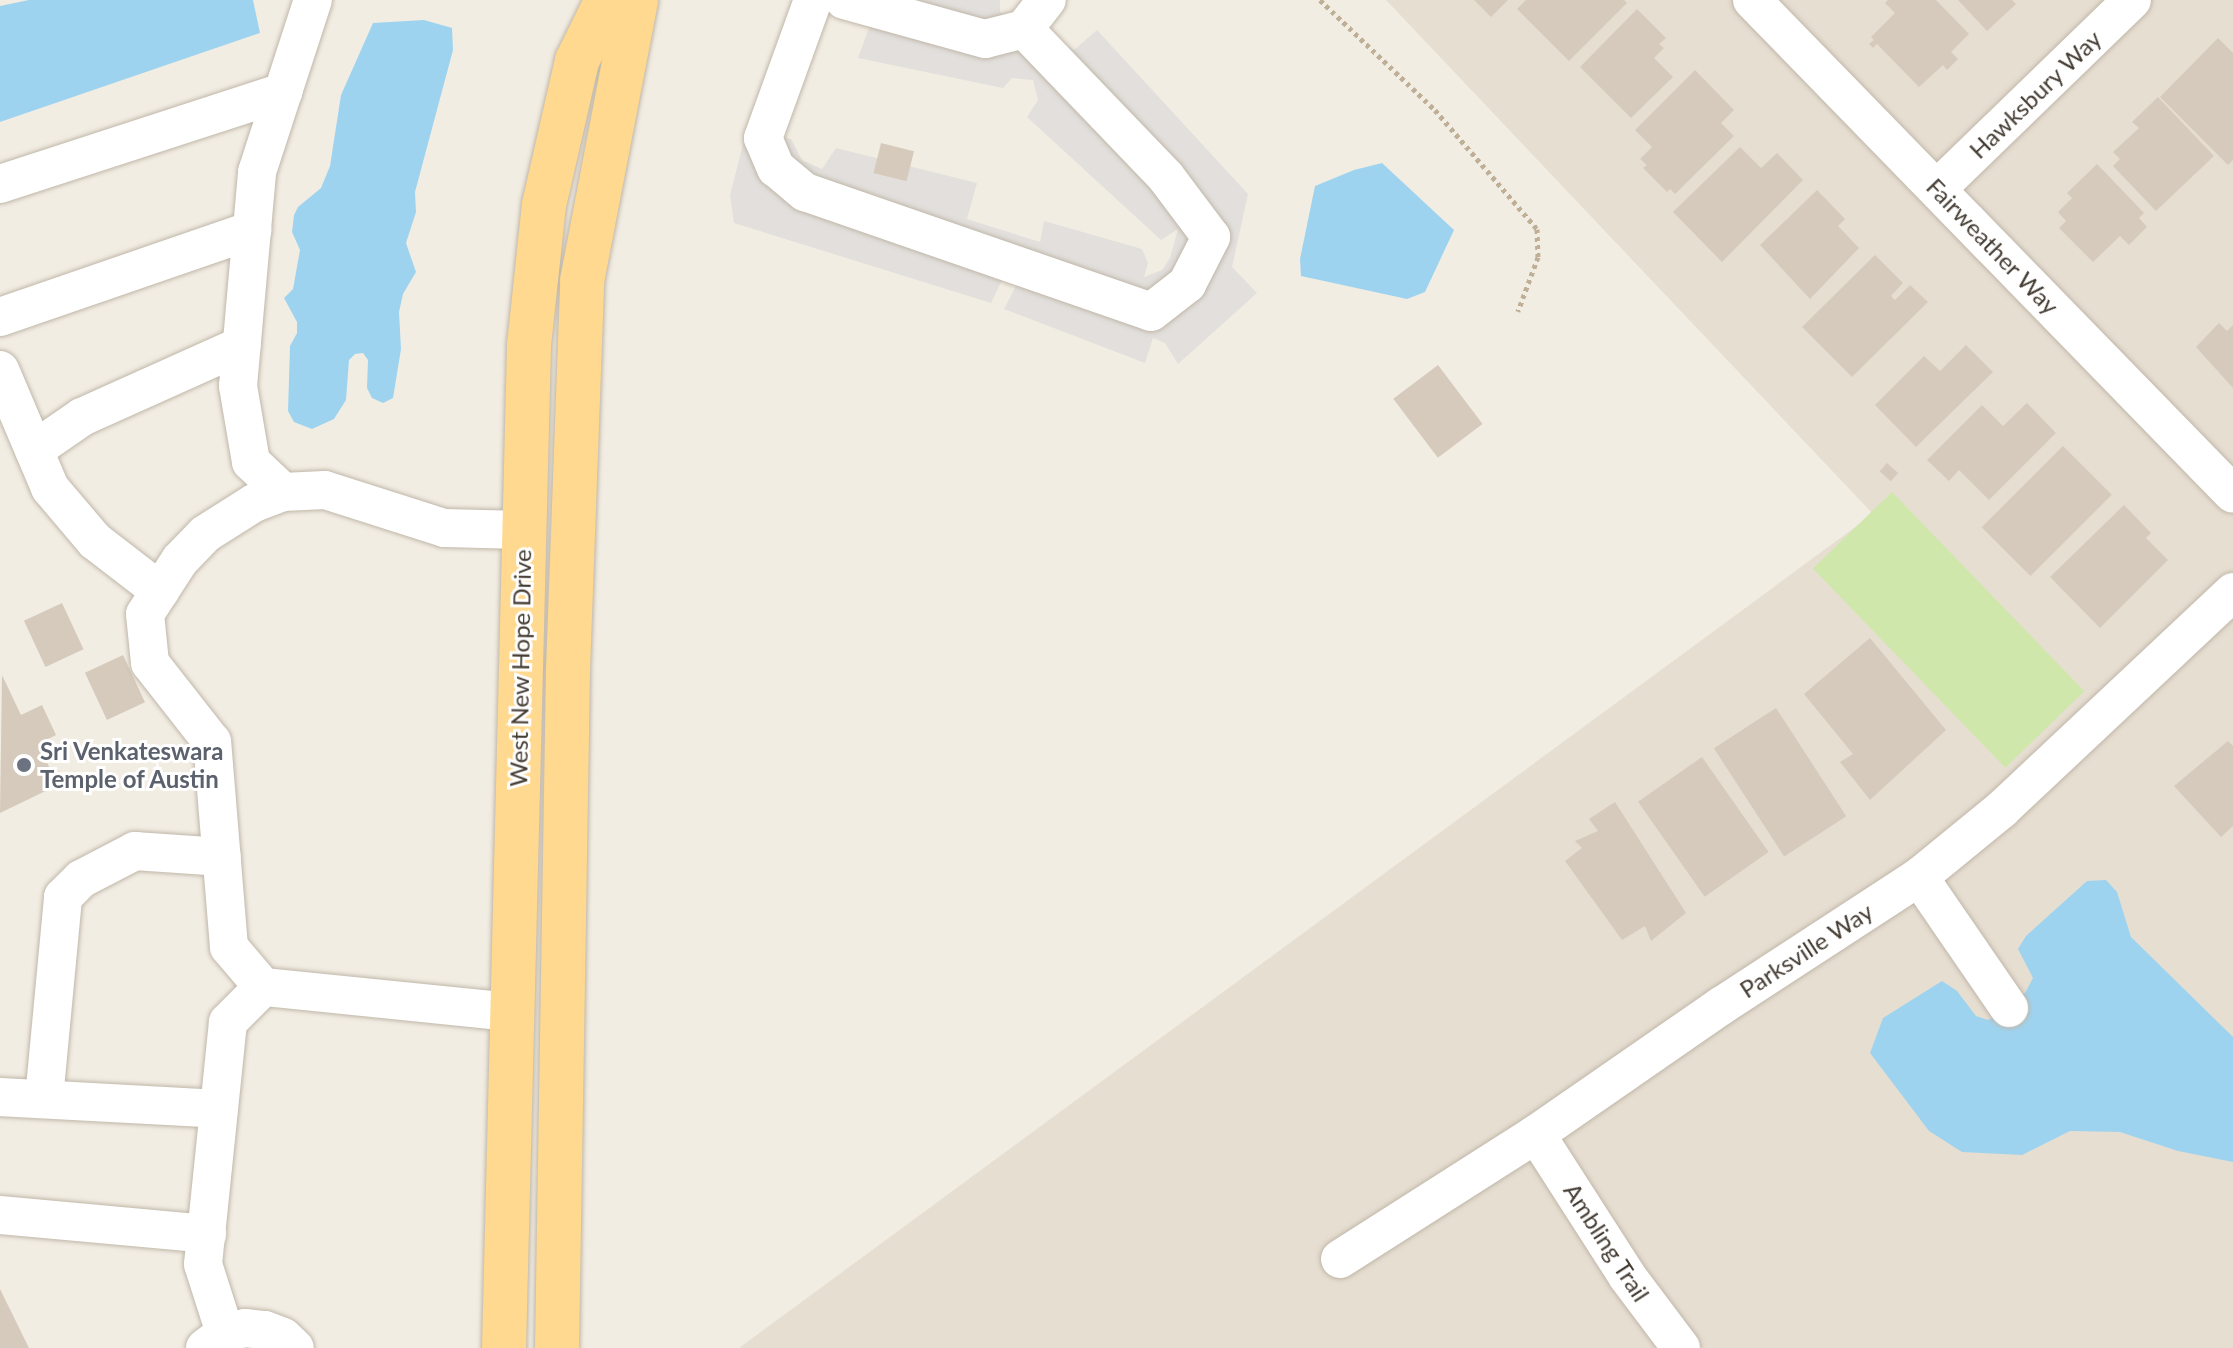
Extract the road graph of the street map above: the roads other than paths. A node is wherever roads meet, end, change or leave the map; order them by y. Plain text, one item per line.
1 (313, 0) edge
2 (607, 0) edge
3 (636, 0) edge
4 (813, 0) edge
5 (844, 0) edge
6 (1752, 0) edge
7 (2132, 0) edge
8 (1035, 14) edge
9 (283, 92) junction
10 (0, 184) edge
11 (1938, 188) junction
12 (252, 230) junction
13 (0, 317) edge
14 (242, 345) junction
15 (0, 370) edge
16 (34, 450) junction
17 (283, 492) junction
18 (2233, 494) edge
19 (523, 530) junction
20 (160, 591) junction
21 (2233, 592) edge
22 (222, 857) junction
23 (1919, 877) junction
24 (263, 987) junction
25 (2009, 1008) dead end
26 (511, 1012) junction
27 (0, 1097) edge
28 (44, 1099) junction
29 (219, 1109) junction
30 (1536, 1134) junction
31 (0, 1215) edge
32 (207, 1234) junction
33 (1340, 1259) dead end
34 (215, 1341) edge
35 (295, 1348) edge
36 (504, 1348) edge
37 (557, 1348) edge
38 (1681, 1348) edge

1 - 9 street
2 - 19 main road, West New Hope Drive
3 - 37 main road, West New Hope Drive
4 - 8 street
5 - 8 street
6 - 11 street, Fairweather Way
7 - 11 street, Hawksbury Way
9 - 10 street
9 - 12 street
11 - 18 street, Fairweather Way
12 - 13 street
12 - 14 street
14 - 16 street
14 - 17 street
15 - 16 street
16 - 20 street
17 - 19 street
17 - 20 street
19 - 26 main road, West New Hope Drive
20 - 22 street
21 - 23 street, Parksville Way
22 - 24 street
22 - 28 street
23 - 25 street
23 - 30 street, Parksville Way
24 - 26 street
24 - 29 street
26 - 36 main road, West New Hope Drive
27 - 28 street
28 - 29 street
29 - 32 street
30 - 33 street, Parksville Way
30 - 38 street, Ambling Trail
31 - 32 street
32 - 34 street
34 - 35 street

